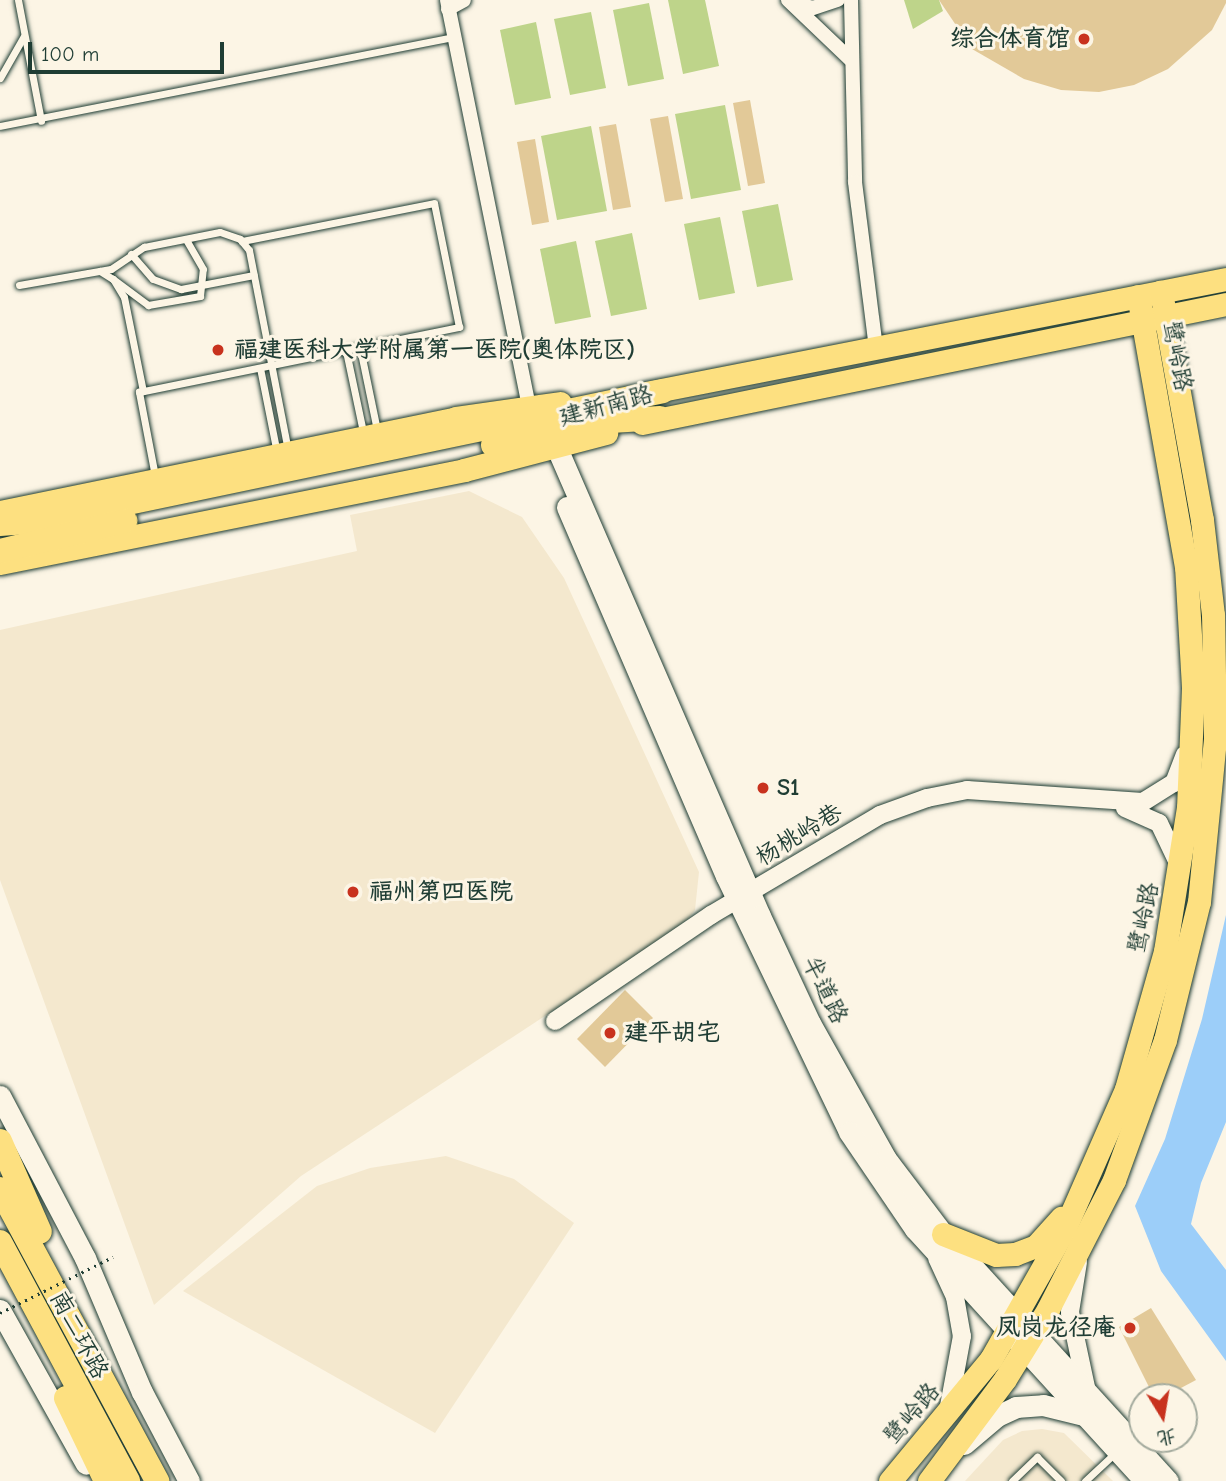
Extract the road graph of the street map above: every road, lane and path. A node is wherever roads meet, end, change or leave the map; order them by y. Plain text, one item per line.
1 (18, 0) edge
2 (464, 0) edge
3 (838, 0) edge
4 (851, 0) edge
5 (790, 1) edge
6 (448, 4) edge
7 (24, 36) junction
8 (454, 37) junction
9 (849, 59) junction
10 (0, 78) edge
11 (41, 121) junction
12 (0, 126) edge
13 (187, 239) junction
14 (242, 241) junction
15 (131, 254) junction
16 (100, 271) junction
17 (254, 275) junction
18 (113, 279) junction
19 (1226, 279) edge
20 (19, 285) dead end
21 (204, 286) junction
22 (1150, 294) junction
23 (1226, 304) edge
24 (1154, 319) junction
25 (360, 348) junction
26 (876, 349) junction
27 (346, 351) junction
28 (272, 366) junction
29 (260, 368) junction
30 (143, 391) junction
31 (663, 391) junction
32 (528, 406) junction
33 (660, 418) junction
34 (371, 435) junction
35 (550, 448) junction
36 (283, 453) junction
37 (156, 480) junction
38 (7, 510) edge
39 (0, 524) edge
40 (0, 551) edge
41 (0, 566) edge
42 (1193, 687) junction
43 (1215, 738) junction
44 (1226, 770) edge
45 (1102, 802) junction
46 (1226, 830) edge
47 (1181, 868) junction
48 (744, 896) junction
49 (1199, 902) junction
50 (555, 1021) dead end
51 (0, 1096) edge
52 (0, 1141) edge
53 (1085, 1188) junction
54 (0, 1189) edge
55 (0, 1242) edge
56 (939, 1243) junction
57 (1080, 1250) junction
58 (113, 1257) dead end
59 (0, 1278) edge
60 (0, 1312) edge
61 (1012, 1323) junction
62 (1028, 1341) junction
63 (51, 1366) junction
64 (1087, 1392) junction
65 (114, 1400) junction
66 (948, 1413) junction
67 (1085, 1416) junction
68 (108, 1444) junction
69 (1117, 1450) junction
70 (935, 1474) edge
71 (96, 1481) edge
72 (106, 1481) edge
73 (128, 1481) edge
74 (157, 1481) edge
75 (189, 1481) edge
76 (890, 1481) edge
77 (1012, 1481) edge
78 (1061, 1481) edge
79 (1085, 1481) edge
80 (1146, 1481) edge
81 (1168, 1481) edge

1 - 7 lane
2 - 6 street
3 - 5 street
4 - 9 street
5 - 9 street
6 - 8 street
7 - 10 lane
7 - 11 lane
8 - 11 lane
8 - 32 street
9 - 26 street
11 - 12 lane
13 - 14 lane
13 - 15 lane
13 - 21 lane
14 - 17 lane
14 - 25 lane
15 - 16 lane
15 - 21 lane
16 - 18 lane
16 - 20 lane
17 - 21 lane
17 - 28 lane
18 - 21 lane
18 - 30 lane
19 - 22 main road, 建新南路
22 - 24 main road, 鹭岭路
22 - 26 main road, 建新南路
23 - 24 main road, 建新南路
24 - 33 main road, 建新南路
24 - 42 main road, 鹭岭路
24 - 43 main road, 鹭岭路
25 - 27 lane
25 - 34 lane
26 - 31 main road, 建新南路
27 - 28 lane
27 - 34 lane
28 - 29 lane
28 - 36 lane
29 - 30 lane
29 - 36 lane
30 - 37 lane
31 - 32 main road, 建新南路
31 - 39 highway
32 - 34 main road, 建新南路
33 - 35 main road, 建新南路
33 - 40 highway
34 - 36 main road, 建新南路
35 - 41 main road, 建新南路
35 - 48 main road, 半道路
36 - 37 main road, 建新南路
37 - 38 main road, 建新南路
42 - 45 street
42 - 47 main road, 鹭岭路
43 - 44 main road
43 - 49 main road, 鹭岭路
45 - 47 street
45 - 48 street, 杨桃岭巷
46 - 49 main road
47 - 53 main road, 鹭岭路
48 - 50 street, 杨桃岭巷
48 - 56 main road, 半道路
49 - 57 main road, 鹭岭路
51 - 75 main road
52 - 65 highway
53 - 56 main road
53 - 61 main road, 鹭岭路
54 - 65 highway, 南二环路
55 - 68 highway, 南二环路
56 - 61 main road, 半道路
56 - 66 street
57 - 62 main road, 鹭岭路
57 - 64 street
58 - 60 path, bridge
59 - 63 highway
60 - 71 main road
61 - 62 main road, 半道路
61 - 66 main road, 鹭岭路
62 - 64 main road, 半道路
62 - 67 main road, 半道路
62 - 70 main road, 鹭岭路
63 - 68 highway
63 - 72 highway
64 - 81 main road, 半道路
65 - 74 highway, 南二环路
66 - 76 main road, 鹭岭路
67 - 69 main road, 半道路
67 - 70 main road
68 - 73 highway, 南二环路
69 - 79 lane
69 - 80 main road, 半道路
77 - 78 lane

